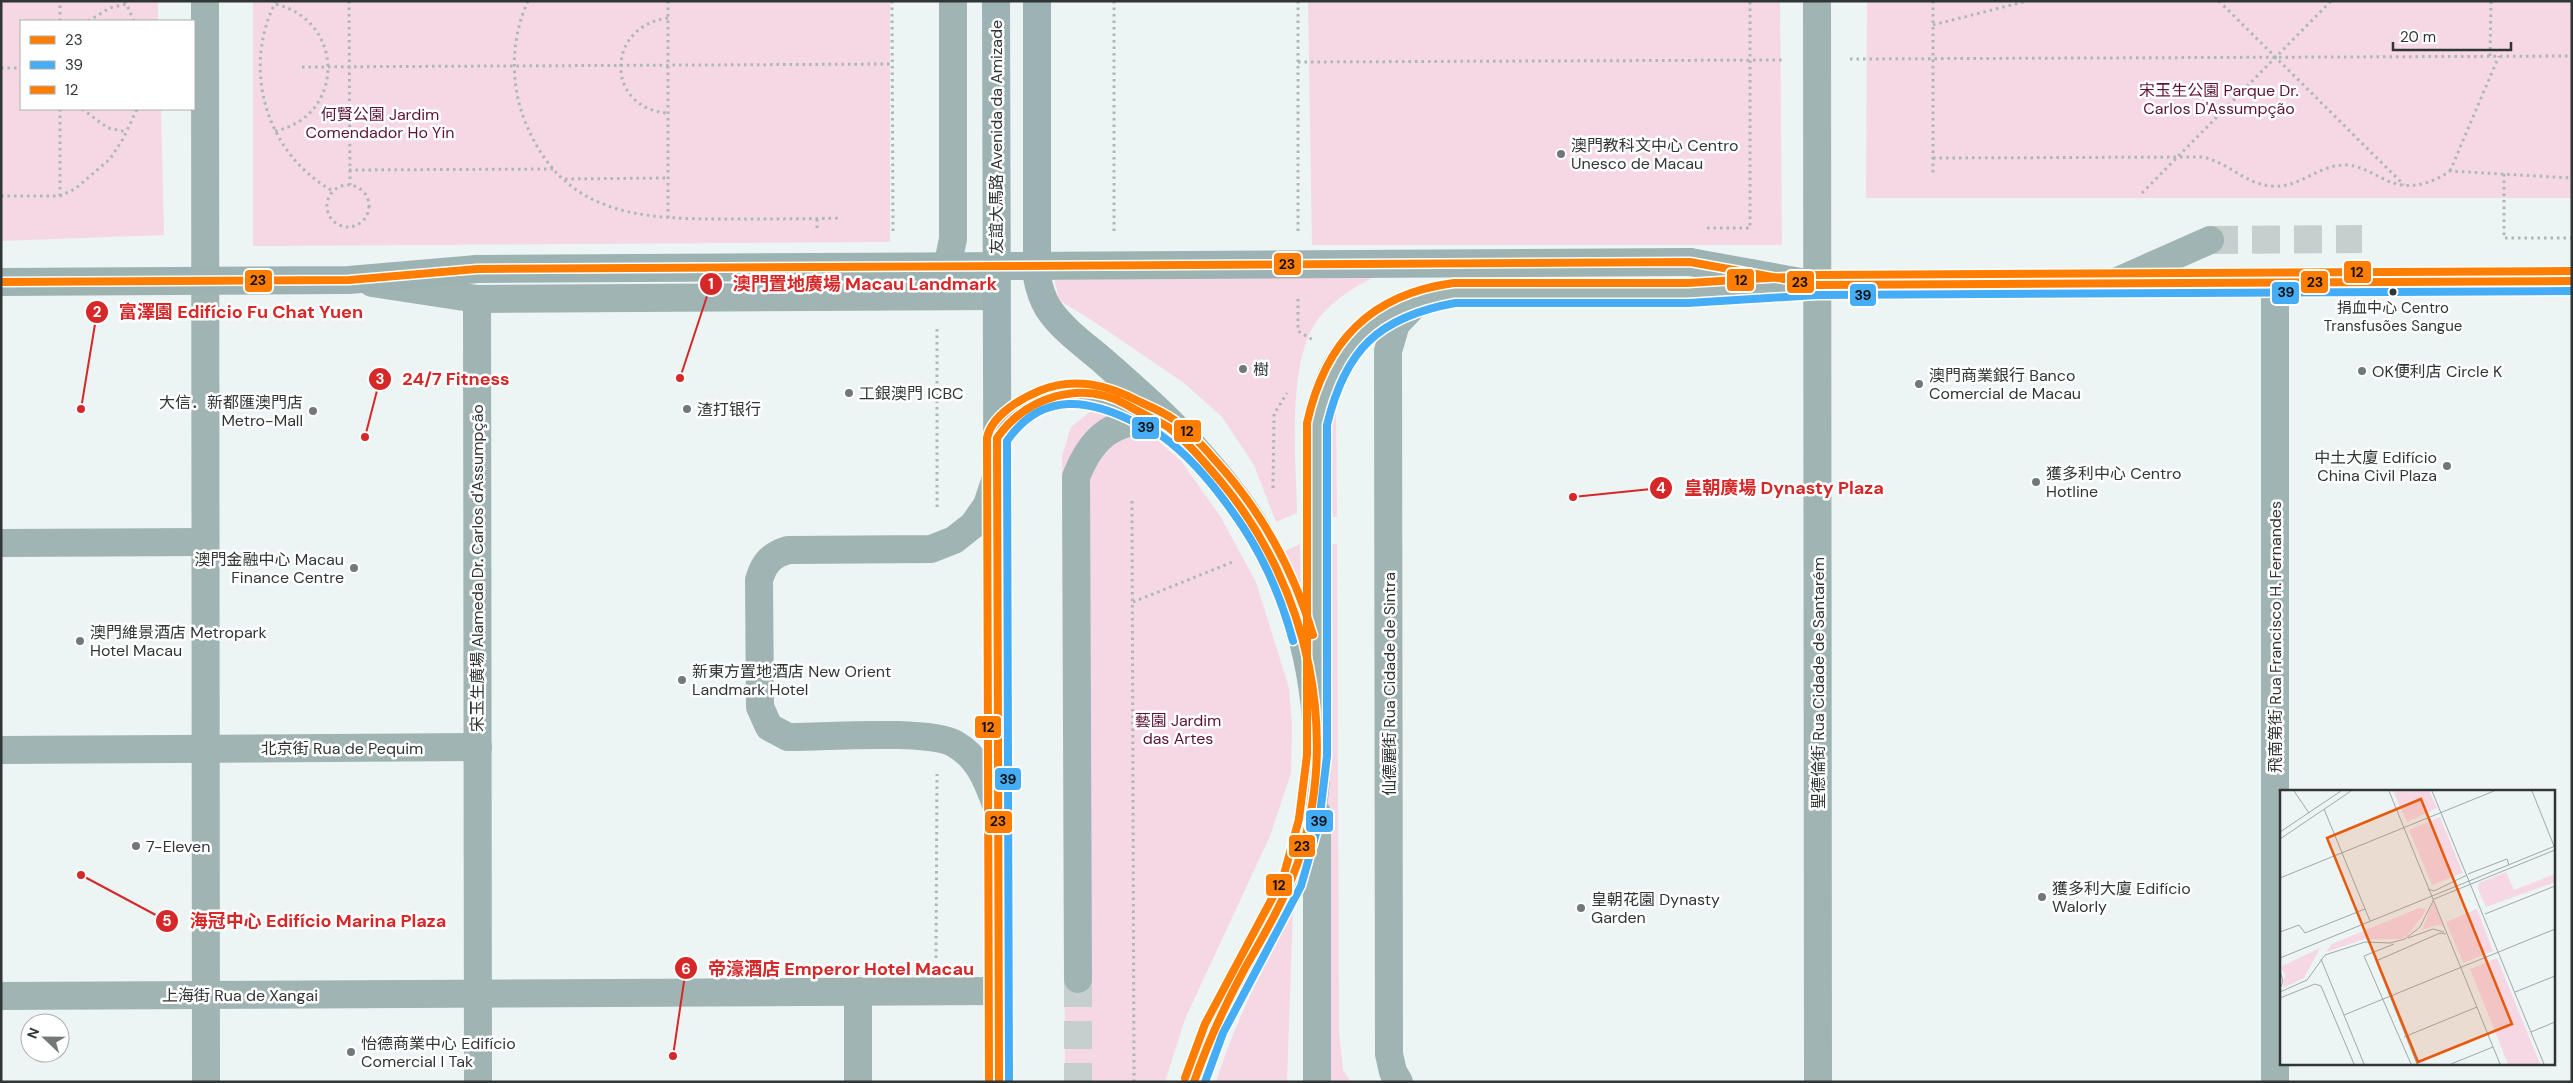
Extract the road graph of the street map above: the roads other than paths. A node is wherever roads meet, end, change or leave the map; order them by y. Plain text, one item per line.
1 (205, 1) edge
2 (953, 1) edge
3 (996, 1) edge
4 (1036, 1) edge
5 (1817, 1) edge
6 (2210, 240) tunnel mouth
7 (205, 280) junction
8 (348, 280) junction
9 (2572, 281) edge
10 (1, 282) edge
11 (2275, 282) junction
12 (2113, 283) junction
13 (1817, 285) junction
14 (996, 296) junction
15 (893, 297) junction
16 (1430, 297) junction
17 (477, 299) junction
18 (1150, 419) junction
19 (997, 438) junction
20 (1216, 474) junction
21 (997, 475) junction
22 (205, 542) junction
23 (1, 544) edge
24 (1316, 722) junction
25 (478, 747) junction
26 (206, 749) junction
27 (1, 750) edge
28 (1317, 756) junction
29 (998, 810) junction
30 (1078, 979) tunnel mouth
31 (998, 991) junction
32 (858, 992) junction
33 (478, 994) junction
34 (206, 995) junction
35 (1, 996) edge
36 (206, 1082) edge
37 (478, 1082) edge
38 (858, 1082) edge
39 (998, 1082) edge
40 (1194, 1082) edge
41 (1317, 1082) edge
42 (1399, 1082) edge
43 (1818, 1082) edge
44 (2275, 1082) edge

1 - 7 street
2 - 15 street
3 - 14 main road, 友誼大馬路 Avenida da Amizade
4 - 20 main road
5 - 13 street
6 - 12 street
7 - 8 main road
7 - 10 main road
7 - 22 street
8 - 13 main road, bridge
8 - 17 street
9 - 11 main road
11 - 12 main road
11 - 44 street, 飛南第街 Rua Francisco H. Fernandes
12 - 13 main road
13 - 16 street
13 - 43 street, 聖德倫街 Rua Cidade de Santarém
14 - 15 street
14 - 19 main road, 友誼大馬路 Avenida da Amizade
15 - 17 street
16 - 24 street
16 - 42 street, 仙德麗街 Rua Cidade de Sintra
17 - 25 street, 宋玉生廣場 Alameda Dr. Carlos d'Assumpção
18 - 19 main road
18 - 20 main road
18 - 30 street
19 - 21 main road, 友誼大馬路 Avenida da Amizade
20 - 24 main road
21 - 29 main road, 友誼大馬路 Avenida da Amizade
21 - 29 street
22 - 23 street
22 - 26 street
24 - 28 main road
25 - 26 street, 北京街 Rua de Pequim
25 - 33 street
26 - 27 street, 北京街 Rua de Pequim
26 - 34 street
28 - 40 main road
28 - 41 street
29 - 31 main road, 友誼大馬路 Avenida da Amizade
31 - 32 street, 上海街 Rua de Xangai
31 - 39 main road, 友誼大馬路 Avenida da Amizade
32 - 33 street, 上海街 Rua de Xangai
32 - 38 street
33 - 34 street, 上海街 Rua de Xangai
33 - 37 street
34 - 35 street, 上海街 Rua de Xangai
34 - 36 street

